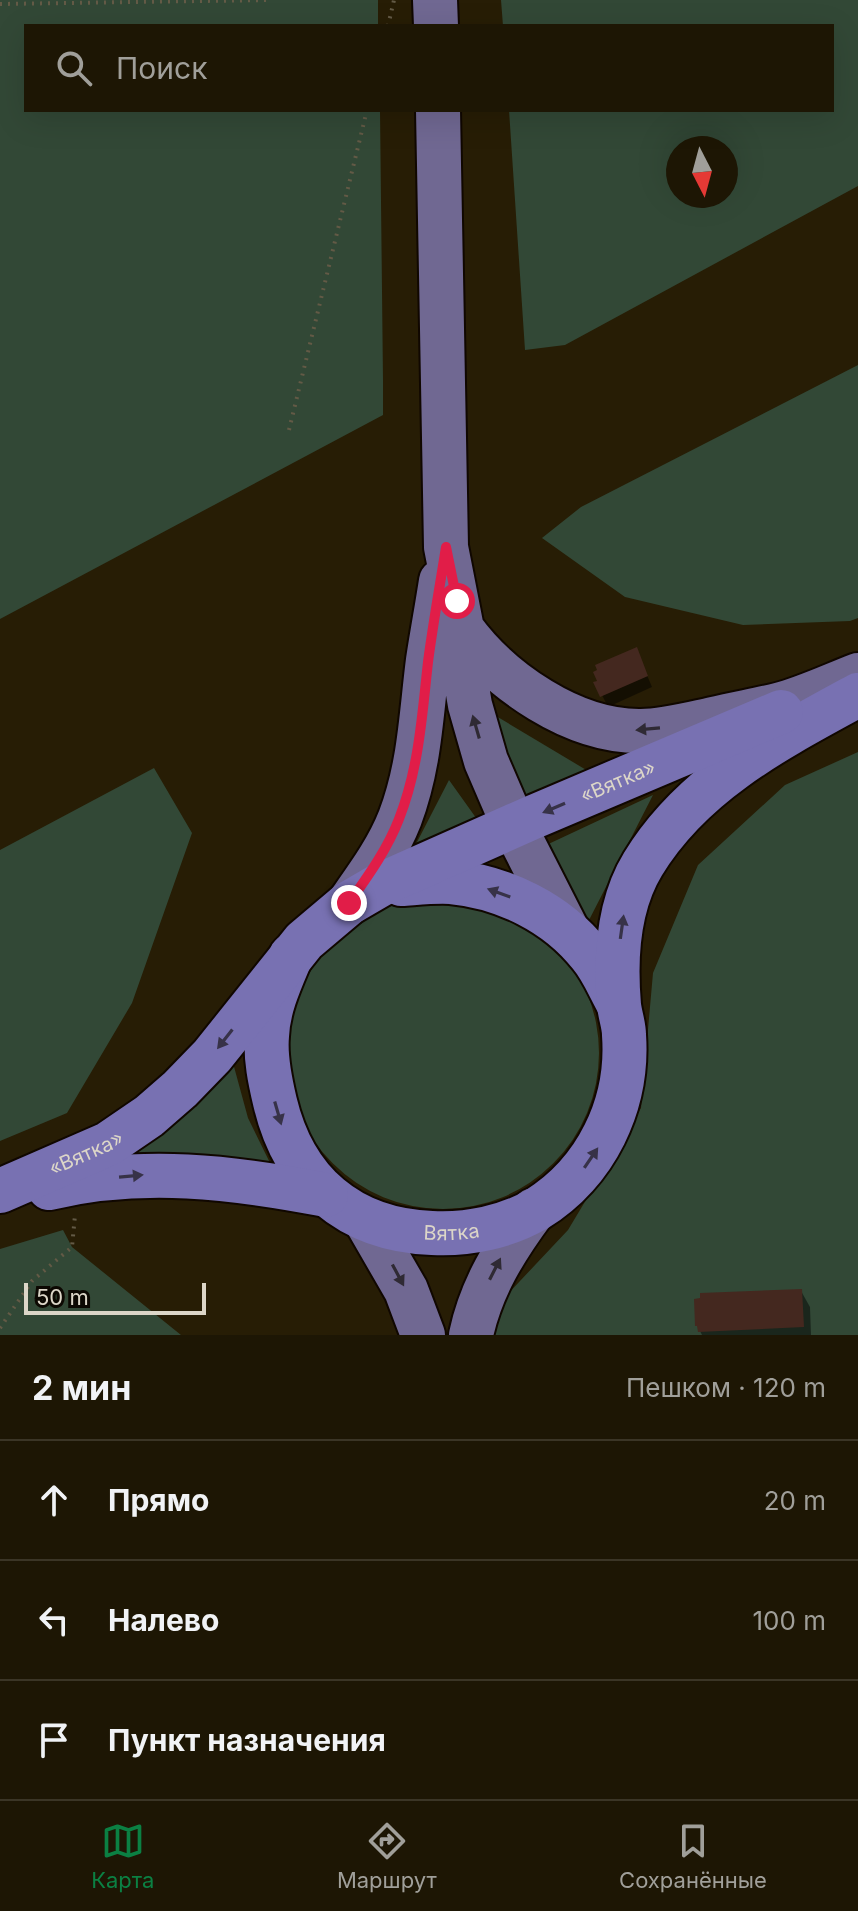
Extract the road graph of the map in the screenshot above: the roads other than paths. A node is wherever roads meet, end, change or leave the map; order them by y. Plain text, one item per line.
1 (435, 0) edge
2 (436, 24) edge
3 (438, 112) edge
4 (446, 547) junction
5 (462, 629) junction
6 (858, 677) edge
7 (858, 695) edge
8 (514, 826) junction
9 (365, 894) junction
10 (567, 930) junction
11 (291, 956) junction
12 (620, 1005) junction
13 (0, 1191) edge
14 (326, 1195) junction
15 (0, 1200) edge
16 (534, 1210) junction
17 (365, 1219) junction
18 (423, 1335) edge
19 (471, 1335) edge

1 - 2 main road
3 - 4 main road
4 - 5 main road
4 - 9 main road
6 -> 5 main road
8 -> 5 main road
6 -> 8 highway, «Вятка»
12 -> 7 highway
8 - 9 highway, «Вятка»
8 - 10 main road
10 -> 9 highway
9 - 11 highway, «Вятка»
10 - 12 highway
11 -> 13 highway, «Вятка»
11 -> 14 highway, «Вятка»
16 -> 12 highway
15 -> 14 highway, «Вятка»
14 - 17 highway, «Вятка»
16 - 17 highway, Вятка
19 -> 16 main road
17 -> 18 main road

